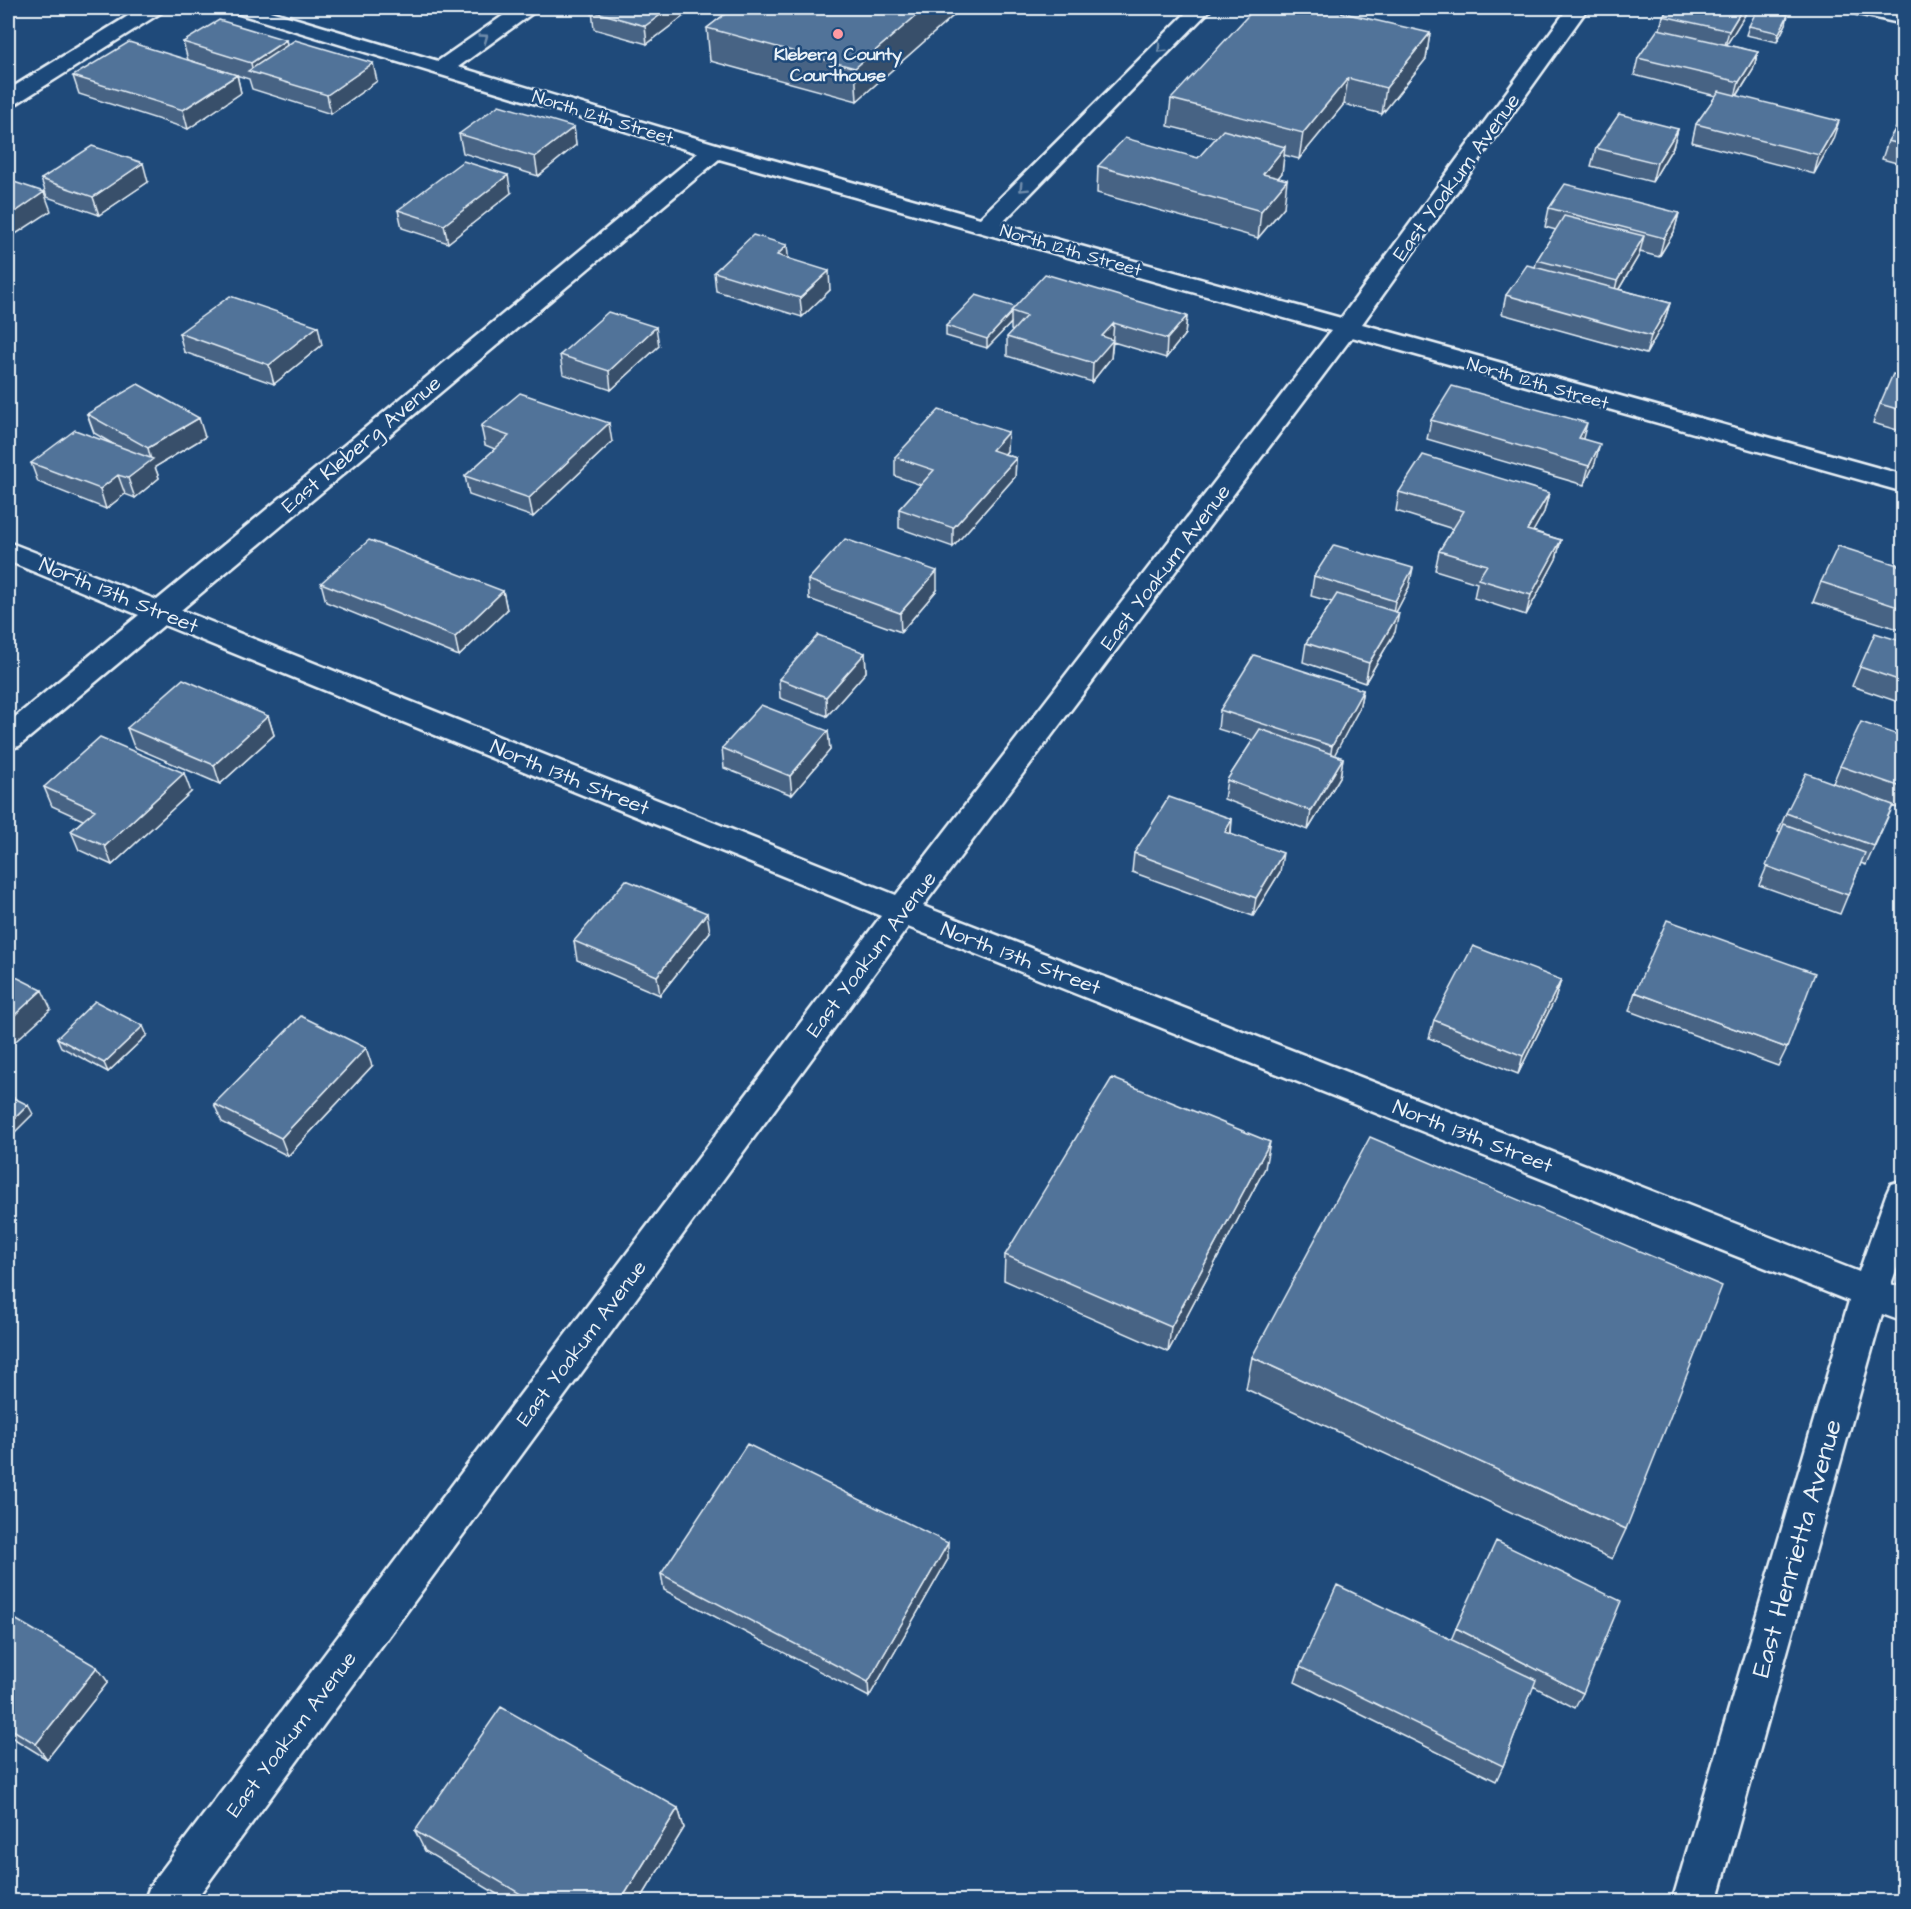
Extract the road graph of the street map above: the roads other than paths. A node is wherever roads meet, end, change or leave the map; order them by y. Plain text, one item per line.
1 (155, 8) edge
2 (240, 8) edge
3 (527, 8) edge
4 (1202, 8) edge
5 (1578, 8) edge
6 (1855, 8) edge
7 (1904, 18) edge
8 (442, 68) junction
9 (8, 99) edge
10 (715, 151) junction
11 (986, 225) junction
12 (1346, 329) junction
13 (1904, 484) edge
14 (8, 551) edge
15 (159, 611) junction
16 (8, 739) edge
17 (902, 911) junction
18 (1904, 1195) edge
19 (1887, 1299) edge
20 (166, 1902) edge
21 (1694, 1902) edge

1 - 9 street
2 - 8 street, North 12th Street
8 -> 3 street
4 -> 11 street
5 - 12 street, East Yoakum Avenue
6 - 7 street
8 - 10 street, North 12th Street
10 - 11 street, North 12th Street
10 - 15 street, East Kleberg Avenue
11 - 12 street, North 12th Street
12 - 13 street, North 12th Street
12 - 17 street, East Yoakum Avenue
14 - 15 street, North 13th Street
15 - 16 street, East Kleberg Avenue
15 - 17 street, North 13th Street
17 - 19 street, North 13th Street
17 - 20 street, East Yoakum Avenue
18 - 19 street, East Henrietta Avenue
19 - 21 street, East Henrietta Avenue

